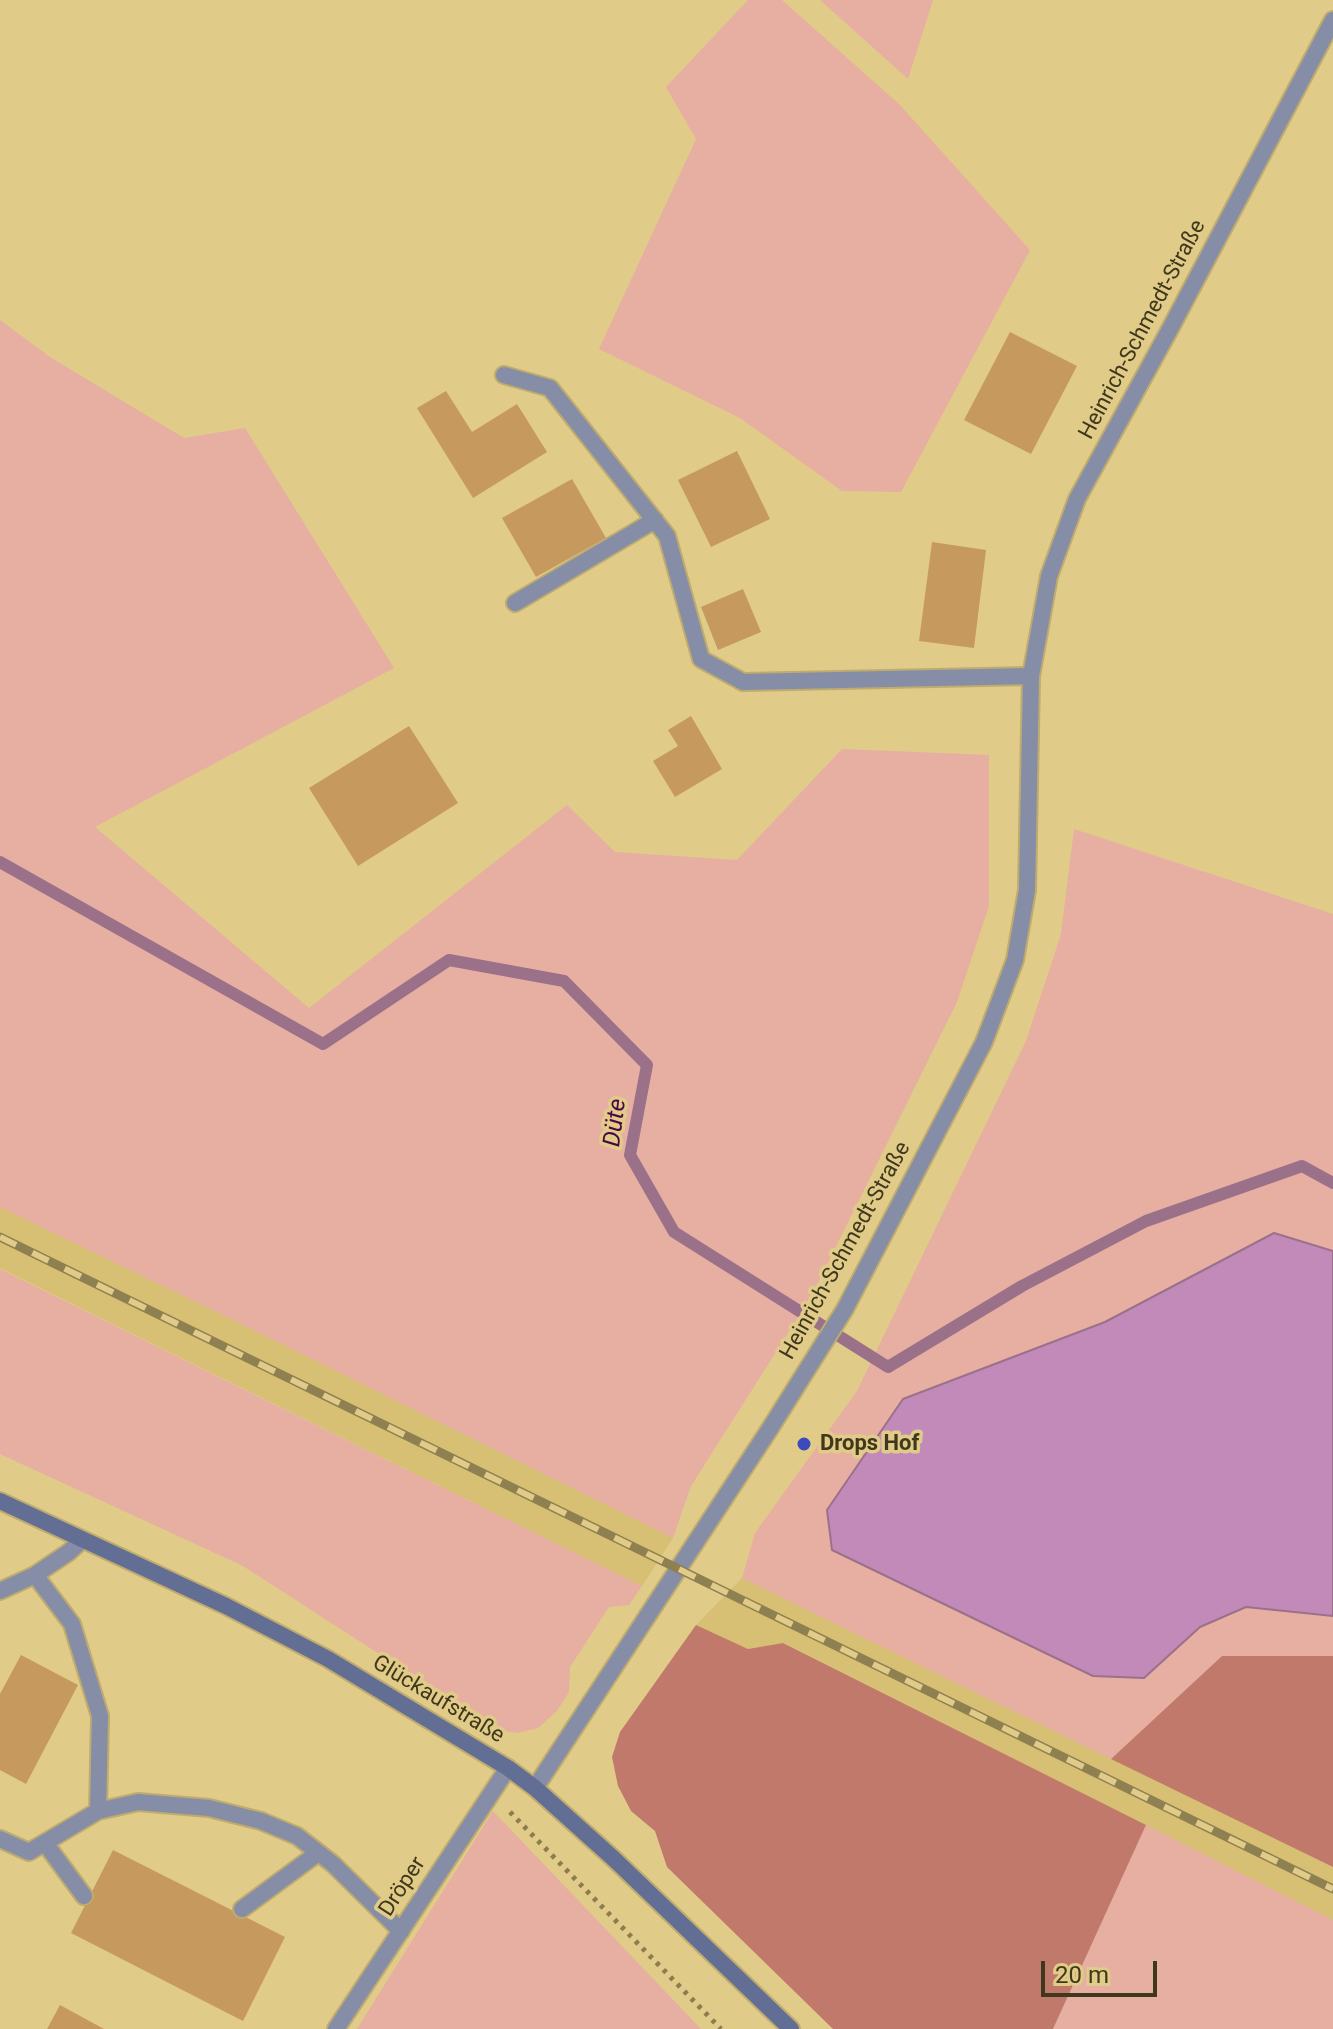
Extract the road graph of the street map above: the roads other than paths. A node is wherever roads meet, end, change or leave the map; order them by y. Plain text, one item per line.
1 (1333, 20) edge
2 (504, 375) dead end
3 (655, 520) junction
4 (515, 603) dead end
5 (1031, 676) junction
6 (0, 1501) edge
7 (82, 1540) junction
8 (35, 1575) junction
9 (0, 1591) edge
10 (508, 1768) junction
11 (535, 1788) junction
12 (98, 1811) junction
13 (0, 1839) edge
14 (45, 1843) junction
15 (318, 1853) junction
16 (84, 1896) dead end
17 (242, 1909) dead end
18 (401, 1931) junction
19 (336, 2029) edge
20 (791, 2029) edge

1 - 5 street, Heinrich-Schmedt-Straße
2 - 3 street
3 - 4 street
3 - 5 street
5 - 11 street, Heinrich-Schmedt-Straße
6 - 7 main road, Glückaufstraße
7 - 8 street
7 - 10 main road, Glückaufstraße
8 - 9 street
8 - 12 street
10 - 11 main road, Glückaufstraße
10 - 18 street, Dröper
11 - 20 main road, Glückaufstraße
12 - 14 street
12 - 15 street
13 - 14 street
14 - 16 street
15 - 17 street
15 - 18 street
18 - 19 street, Dröper

